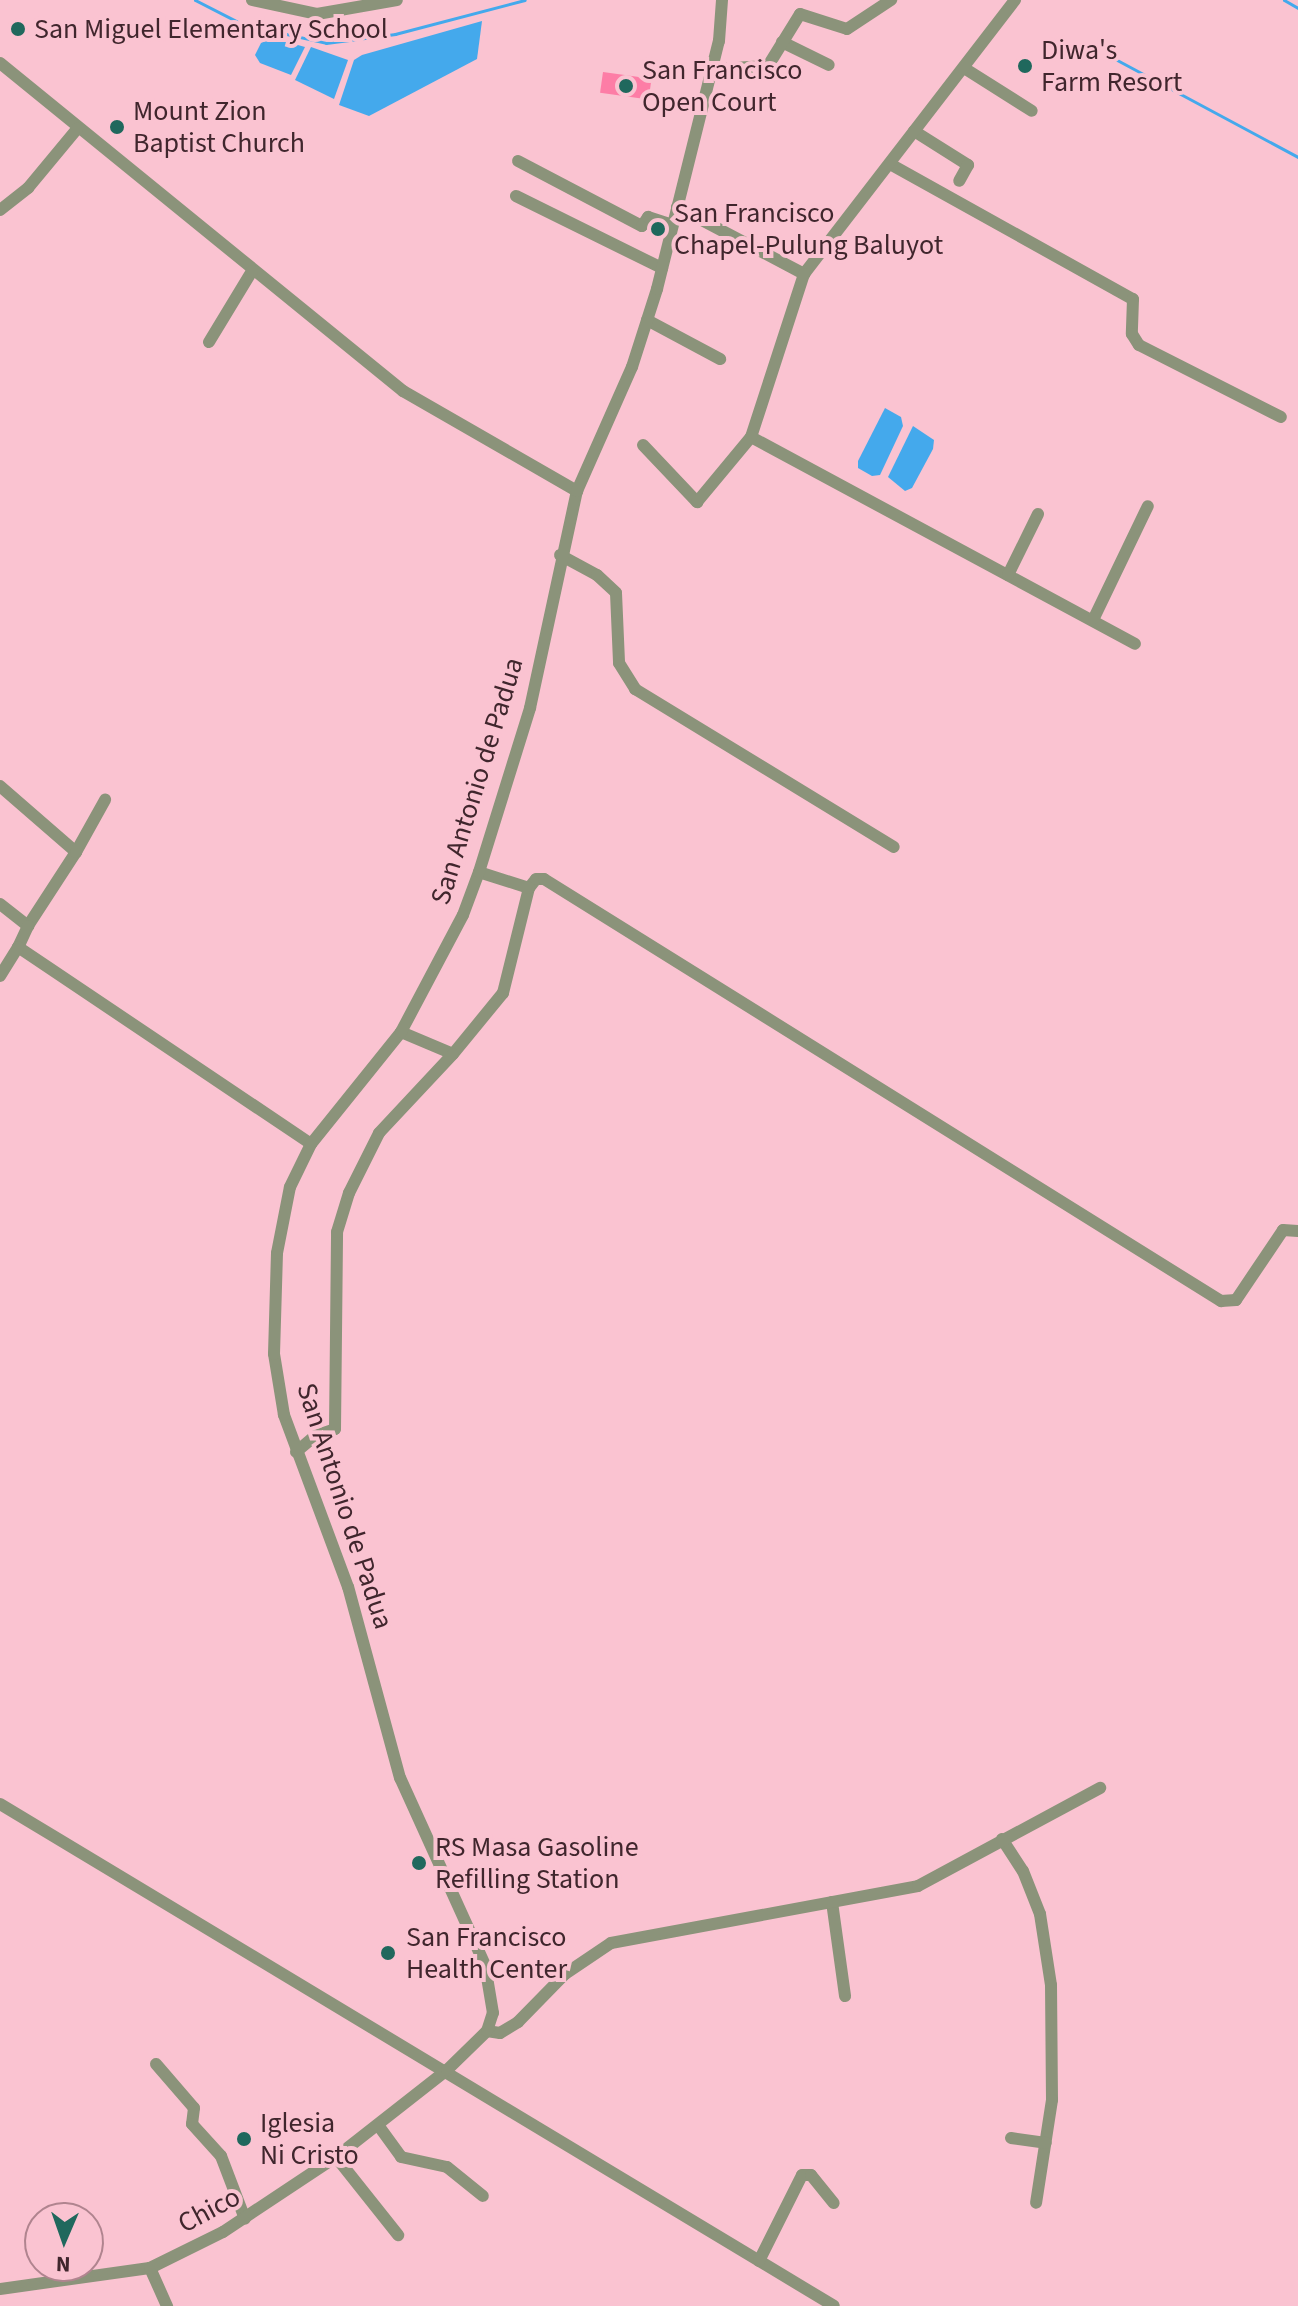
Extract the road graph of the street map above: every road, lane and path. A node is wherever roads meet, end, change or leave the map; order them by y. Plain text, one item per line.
1 (252, 0) edge
2 (397, 0) edge
3 (722, 0) edge
4 (891, 0) edge
5 (993, 0) edge
6 (1015, 0) edge
7 (1004, 11) junction
8 (782, 42) junction
9 (0, 63) edge
10 (829, 65) dead end
11 (964, 68) junction
12 (712, 69) junction
13 (1032, 111) dead end
14 (77, 129) junction
15 (914, 131) junction
16 (518, 161) dead end
17 (890, 164) junction
18 (959, 181) dead end
19 (516, 196) dead end
20 (677, 207) junction
21 (0, 210) edge
22 (672, 225) junction
23 (662, 268) junction
24 (252, 271) junction
25 (804, 274) junction
26 (647, 320) junction
27 (209, 342) dead end
28 (720, 359) dead end
29 (1281, 417) dead end
30 (751, 437) junction
31 (643, 445) dead end
32 (577, 491) junction
33 (1148, 506) dead end
34 (1038, 514) dead end
35 (560, 555) junction
36 (1008, 575) junction
37 (1094, 618) junction
38 (1135, 644) dead end
39 (0, 786) edge
40 (105, 800) dead end
41 (894, 847) dead end
42 (76, 852) junction
43 (479, 872) junction
44 (529, 888) junction
45 (0, 904) edge
46 (28, 926) junction
47 (18, 947) junction
48 (0, 976) edge
49 (401, 1032) junction
50 (453, 1054) junction
51 (311, 1144) junction
52 (1298, 1231) edge
53 (296, 1452) junction
54 (1100, 1788) dead end
55 (0, 1804) edge
56 (1002, 1839) junction
57 (832, 1902) junction
58 (845, 1996) dead end
59 (487, 2031) junction
60 (156, 2064) dead end
61 (447, 2070) junction
62 (378, 2125) junction
63 (1011, 2138) dead end
64 (1046, 2143) junction
65 (336, 2157) junction
66 (483, 2196) dead end
67 (834, 2203) dead end
68 (1036, 2203) dead end
69 (245, 2219) junction
70 (398, 2235) dead end
71 (759, 2261) junction
72 (150, 2268) junction
73 (0, 2289) edge
74 (167, 2306) edge
75 (834, 2306) edge

1 - 2 street
3 - 12 street, San Antonio de Padua
4 - 8 street
5 - 7 street
6 - 7 street
7 - 11 street
8 - 10 street
8 - 12 street
9 - 14 street
11 - 13 street
11 - 15 street
12 - 20 street, San Antonio de Padua
14 - 21 street
14 - 24 street
15 - 17 street
15 - 18 street
16 - 22 street
17 - 25 street
17 - 29 street
19 - 23 street
20 - 22 street, San Antonio de Padua
20 - 25 street
22 - 23 street, San Antonio de Padua
23 - 26 street, San Antonio de Padua
24 - 27 street
24 - 32 street
25 - 30 street
26 - 28 street
26 - 32 street, San Antonio de Padua
30 - 31 street
30 - 36 street
32 - 35 street, San Antonio de Padua
33 - 37 street
34 - 36 street
35 - 41 street
35 - 43 street, San Antonio de Padua
36 - 37 street
37 - 38 street
39 - 42 street
40 - 42 street
42 - 46 street
43 - 44 street
43 - 49 street, San Antonio de Padua
44 - 50 street
44 - 52 street
45 - 46 street
46 - 47 street
47 - 48 street
47 - 51 street
49 - 50 street
49 - 51 street, San Antonio de Padua
50 - 53 street
51 - 53 street, San Antonio de Padua
53 - 59 street, San Antonio de Padua
54 - 56 street
55 - 61 street
56 - 57 street
56 - 64 street
57 - 58 street
57 - 59 street
59 - 61 street
60 - 69 street
61 - 62 street, Chico
61 - 71 street
62 - 65 street, Chico
62 - 66 street
63 - 64 street
64 - 68 street
65 - 69 street, Chico
65 - 70 street
67 - 71 street
69 - 72 street, Chico
71 - 75 street
72 - 73 street, Chico
72 - 74 street

